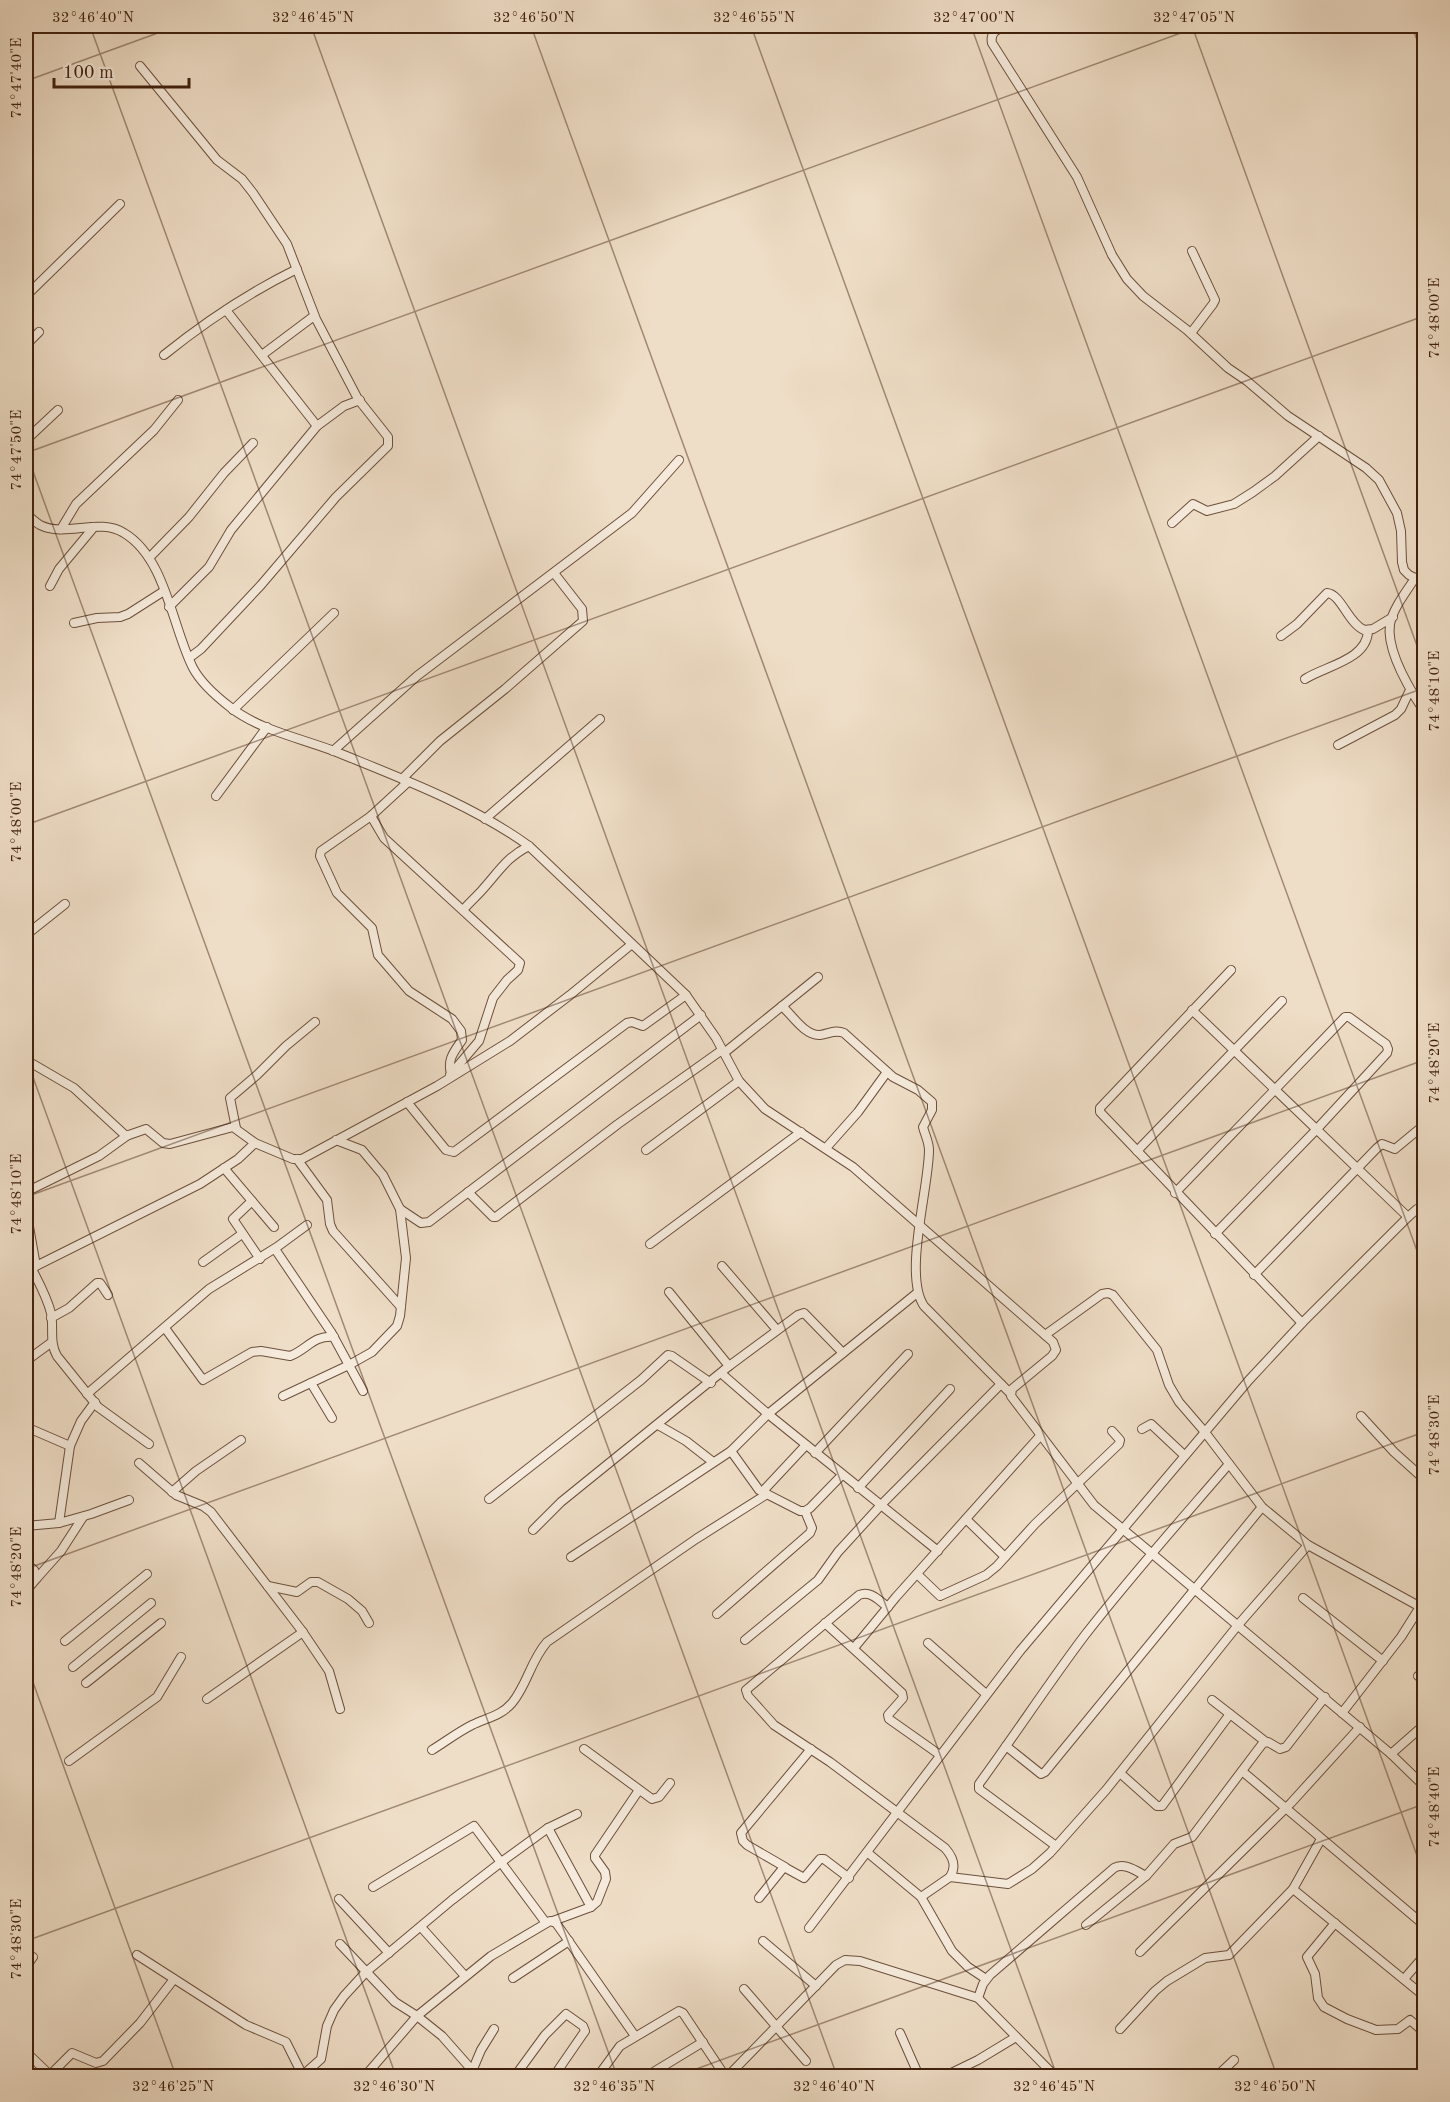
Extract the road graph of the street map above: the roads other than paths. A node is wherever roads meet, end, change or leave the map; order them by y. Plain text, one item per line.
1 (1004, 26) edge
2 (140, 66) dead end
3 (120, 204) dead end
4 (1192, 251) dead end
5 (297, 269) junction
6 (27, 292) edge
7 (226, 310) junction
8 (314, 316) junction
9 (39, 332) dead end
10 (1191, 333) junction
11 (26, 345) edge
12 (164, 355) dead end
13 (261, 355) junction
14 (178, 400) dead end
15 (360, 400) junction
16 (58, 410) dead end
17 (317, 426) junction
18 (1319, 436) junction
19 (26, 440) edge
20 (253, 443) dead end
21 (679, 460) dead end
22 (26, 514) edge
23 (1172, 523) dead end
24 (94, 527) junction
25 (61, 529) junction
26 (149, 558) junction
27 (554, 573) junction
28 (1425, 577) edge
29 (1415, 578) junction
30 (50, 586) dead end
31 (164, 591) junction
32 (170, 607) junction
33 (334, 613) dead end
34 (1393, 617) junction
35 (74, 623) dead end
36 (1368, 631) junction
37 (1281, 636) dead end
38 (189, 658) junction
39 (1305, 680) dead end
40 (1410, 690) junction
41 (233, 710) junction
42 (1425, 711) edge
43 (600, 719) dead end
44 (267, 727) junction
45 (1338, 745) dead end
46 (333, 751) junction
47 (405, 781) junction
48 (216, 796) dead end
49 (371, 816) junction
50 (485, 819) junction
51 (529, 846) junction
52 (65, 904) dead end
53 (463, 910) junction
54 (26, 935) edge
55 (632, 944) junction
56 (1231, 970) dead end
57 (818, 977) dead end
58 (686, 995) junction
59 (1281, 1001) dead end
60 (782, 1006) junction
61 (1192, 1010) junction
62 (701, 1014) junction
63 (315, 1022) dead end
64 (1234, 1050) junction
65 (723, 1052) junction
66 (26, 1060) edge
67 (887, 1072) junction
68 (451, 1074) junction
69 (445, 1081) junction
70 (739, 1081) junction
71 (1275, 1090) junction
72 (407, 1102) junction
73 (1425, 1125) edge
74 (236, 1128) junction
75 (1316, 1130) junction
76 (801, 1132) junction
77 (128, 1135) junction
78 (336, 1140) junction
79 (255, 1143) junction
80 (826, 1148) junction
81 (646, 1150) dead end
82 (1137, 1151) junction
83 (297, 1159) junction
84 (224, 1168) junction
85 (1358, 1169) junction
86 (26, 1192) edge
87 (468, 1192) junction
88 (1175, 1193) junction
89 (252, 1202) junction
90 (1425, 1206) edge
91 (400, 1209) junction
92 (26, 1210) edge
93 (1408, 1217) junction
94 (307, 1225) dead end
95 (919, 1225) junction
96 (274, 1227) dead end
97 (1215, 1233) junction
98 (242, 1234) junction
99 (650, 1244) dead end
100 (276, 1249) junction
101 (260, 1258) junction
102 (203, 1262) dead end
103 (722, 1266) dead end
104 (31, 1269) edge
105 (1254, 1275) junction
106 (669, 1292) dead end
107 (917, 1293) junction
108 (108, 1295) dead end
109 (401, 1307) junction
110 (51, 1317) junction
111 (1302, 1323) junction
112 (165, 1328) junction
113 (777, 1330) junction
114 (1045, 1335) junction
115 (334, 1337) junction
116 (52, 1342) junction
117 (843, 1353) junction
118 (908, 1354) dead end
119 (26, 1361) edge
120 (349, 1365) junction
121 (729, 1366) junction
122 (722, 1374) junction
123 (311, 1383) junction
124 (711, 1383) junction
125 (1001, 1384) junction
126 (950, 1389) dead end
127 (363, 1391) dead end
128 (1010, 1393) junction
129 (87, 1394) junction
130 (283, 1396) dead end
131 (94, 1402) junction
132 (768, 1414) junction
133 (1361, 1416) dead end
134 (332, 1418) dead end
135 (658, 1425) junction
136 (26, 1427) edge
137 (1142, 1429) dead end
138 (1112, 1431) dead end
139 (1204, 1431) junction
140 (1041, 1436) junction
141 (241, 1440) dead end
142 (149, 1444) dead end
143 (806, 1445) junction
144 (69, 1446) junction
145 (731, 1451) junction
146 (815, 1453) junction
147 (1184, 1455) junction
148 (713, 1462) junction
149 (139, 1463) dead end
150 (1229, 1464) junction
151 (842, 1475) junction
152 (1425, 1479) edge
153 (1076, 1483) junction
154 (858, 1488) junction
155 (172, 1492) junction
156 (765, 1492) junction
157 (489, 1498) dead end
158 (129, 1500) dead end
159 (881, 1505) junction
160 (1262, 1507) junction
161 (805, 1511) junction
162 (83, 1517) junction
163 (966, 1519) junction
164 (59, 1524) junction
165 (26, 1526) edge
166 (1122, 1529) junction
167 (532, 1530) dead end
168 (1308, 1545) junction
169 (938, 1551) junction
170 (1152, 1554) junction
171 (572, 1557) dead end
172 (1005, 1557) junction
173 (26, 1563) edge
174 (147, 1574) dead end
175 (917, 1574) junction
176 (37, 1578) junction
177 (268, 1586) junction
178 (1195, 1590) junction
179 (26, 1591) edge
180 (1303, 1598) dead end
181 (151, 1603) dead end
182 (888, 1607) junction
183 (1422, 1608) edge
184 (717, 1614) dead end
185 (161, 1623) dead end
186 (369, 1623) dead end
187 (825, 1623) junction
188 (1238, 1625) junction
189 (303, 1632) junction
190 (65, 1641) dead end
191 (745, 1641) dead end
192 (928, 1643) dead end
193 (854, 1648) junction
194 (181, 1657) dead end
195 (1383, 1661) junction
196 (73, 1667) dead end
197 (86, 1683) dead end
198 (986, 1694) junction
199 (1325, 1698) junction
200 (207, 1699) dead end
201 (1212, 1700) dead end
202 (340, 1709) dead end
203 (1342, 1713) junction
204 (1230, 1714) junction
205 (1425, 1725) edge
206 (1360, 1727) junction
207 (1266, 1742) junction
208 (1006, 1746) junction
209 (584, 1749) dead end
210 (811, 1749) junction
211 (432, 1750) dead end
212 (1392, 1754) junction
213 (940, 1755) junction
214 (69, 1761) dead end
215 (1242, 1771) junction
216 (1120, 1773) junction
217 (1423, 1782) edge
218 (670, 1783) dead end
219 (639, 1790) junction
220 (1286, 1808) junction
221 (898, 1812) junction
222 (577, 1814) dead end
223 (548, 1828) junction
224 (1321, 1839) junction
225 (1056, 1846) junction
226 (868, 1853) junction
227 (500, 1863) junction
228 (785, 1867) junction
229 (1146, 1876) junction
230 (950, 1877) junction
231 (849, 1878) junction
232 (373, 1887) dead end
233 (1293, 1889) junction
234 (921, 1897) junction
235 (759, 1898) dead end
236 (339, 1899) dead end
237 (591, 1907) junction
238 (549, 1922) junction
239 (1335, 1923) junction
240 (1086, 1925) dead end
241 (1425, 1925) edge
242 (421, 1926) junction
243 (809, 1928) dead end
244 (569, 1941) junction
245 (763, 1941) dead end
246 (340, 1944) dead end
247 (1140, 1952) dead end
248 (389, 1953) junction
249 (137, 1955) dead end
250 (1425, 1956) edge
251 (33, 1957) dead end
252 (26, 1966) edge
253 (366, 1972) junction
254 (465, 1976) junction
255 (513, 1978) dead end
256 (174, 1979) junction
257 (986, 1979) junction
258 (1404, 1979) junction
259 (816, 1986) junction
260 (744, 1989) dead end
261 (1425, 1996) edge
262 (978, 1998) junction
263 (417, 2016) junction
264 (777, 2027) junction
265 (494, 2029) dead end
266 (1120, 2029) dead end
267 (1425, 2032) edge
268 (900, 2033) dead end
269 (635, 2037) junction
270 (1016, 2037) junction
271 (703, 2042) junction
272 (26, 2052) edge
273 (1234, 2060) dead end
274 (806, 2061) dead end
275 (471, 2073) edge
276 (49, 2076) edge
277 (303, 2076) edge
278 (365, 2076) edge
279 (515, 2076) edge
280 (554, 2076) edge
281 (598, 2076) edge
282 (647, 2076) edge
283 (729, 2076) edge
284 (919, 2076) edge
285 (945, 2076) edge
286 (1055, 2076) edge
287 (1217, 2076) edge

1 - 10 street
2 - 5 street
3 - 6 street
4 - 10 street
5 - 7 street
5 - 8 street
7 - 12 street
7 - 13 street
8 - 13 street
8 - 15 street
9 - 11 street
10 - 18 street
13 - 17 street
14 - 25 street
15 - 17 street
15 - 38 street
16 - 19 street
17 - 32 street
18 - 23 street
18 - 29 street
20 - 26 street
21 - 27 street
22 - 25 street
24 - 25 street
24 - 26 street
24 - 30 street
26 - 31 street
27 - 46 street
27 - 47 street
28 - 29 street
29 - 34 street
31 - 32 street
31 - 35 street
32 - 38 street
33 - 41 street
34 - 36 street
34 - 40 street
36 - 37 street
36 - 39 street
38 - 41 street
40 - 42 street
40 - 45 street
41 - 44 street
43 - 50 street
44 - 46 street
44 - 48 street
46 - 47 street
47 - 49 street
47 - 50 street
49 - 53 street
49 - 68 street
50 - 51 street
51 - 53 street
51 - 55 street
52 - 54 street
53 - 68 street
55 - 58 street
55 - 69 street
56 - 61 street
57 - 60 street
58 - 62 street
58 - 72 street
59 - 64 street
60 - 65 street
60 - 67 street
61 - 64 street
61 - 82 street
62 - 65 street
62 - 87 street
63 - 74 street
64 - 71 street
64 - 82 street
65 - 70 street
65 - 87 street
66 - 77 street
67 - 80 street
67 - 95 street
68 - 69 street
69 - 72 street
70 - 76 street
70 - 81 street
71 - 75 street
71 - 75 street
71 - 88 street
72 - 78 street
73 - 85 street
74 - 77 street
74 - 79 street
75 - 85 street
75 - 97 street
76 - 80 street
76 - 99 street
77 - 86 street
78 - 83 street
78 - 91 street
79 - 83 street
79 - 84 street
80 - 95 street
82 - 88 street
83 - 109 street
84 - 89 street
84 - 104 street
85 - 93 street
85 - 105 street
87 - 91 street
88 - 97 street
89 - 96 street
89 - 98 street
90 - 93 street
91 - 109 street
92 - 104 street
93 - 111 street
94 - 100 street
95 - 107 street
95 - 114 street
97 - 105 street
98 - 101 street
98 - 102 street
100 - 101 street
100 - 115 street
101 - 112 street
103 - 113 street
104 - 110 street
105 - 111 street
106 - 121 street
107 - 117 street
107 - 125 street
108 - 110 street
109 - 120 street
110 - 116 street
111 - 139 street
112 - 115 street
112 - 129 street
113 - 117 street
113 - 121 street
114 - 128 street
114 - 139 street
115 - 120 street
116 - 119 street
116 - 129 street
117 - 132 street
118 - 146 street
120 - 123 street
120 - 127 street
121 - 122 street
122 - 124 street
122 - 132 street
123 - 130 street
123 - 134 street
124 - 135 street
124 - 157 street
125 - 128 street
125 - 159 street
126 - 154 street
128 - 140 street
129 - 131 street
131 - 142 street
131 - 144 street
132 - 143 street
132 - 145 street
133 - 152 street
135 - 148 street
135 - 167 street
136 - 144 street
137 - 147 street
138 - 153 street
139 - 147 street
139 - 150 street
140 - 153 street
140 - 163 street
141 - 155 street
143 - 146 street
143 - 156 street
144 - 164 street
145 - 148 street
145 - 156 street
146 - 151 street
147 - 166 street
148 - 171 street
149 - 155 street
150 - 160 street
150 - 170 street
151 - 154 street
151 - 161 street
153 - 166 street
153 - 172 street
154 - 159 street
155 - 177 street
156 - 161 street
156 - 211 street
158 - 162 street
159 - 169 street
159 - 191 street
160 - 168 street
160 - 178 street
161 - 184 street
162 - 164 street
162 - 176 street
163 - 169 street
163 - 172 street
164 - 165 street
166 - 170 street
166 - 198 street
168 - 183 street
168 - 188 street
169 - 175 street
170 - 178 street
170 - 208 street
172 - 175 street
173 - 176 street
174 - 190 street
175 - 182 street
176 - 179 street
177 - 186 street
177 - 189 street
178 - 188 street
178 - 208 street
180 - 195 street
181 - 196 street
182 - 187 street
182 - 193 street
183 - 195 street
185 - 197 street
187 - 193 street
187 - 210 street
188 - 199 street
188 - 216 street
189 - 200 street
189 - 202 street
192 - 198 street
193 - 213 street
194 - 214 street
195 - 203 street
198 - 213 street
199 - 203 street
199 - 207 street
201 - 204 street
203 - 206 street
204 - 207 street
204 - 216 street
205 - 212 street
206 - 212 street
206 - 220 street
207 - 215 street
208 - 225 street
209 - 219 street
210 - 221 street
210 - 228 street
212 - 217 street
213 - 221 street
215 - 220 street
215 - 229 street
216 - 225 street
218 - 219 street
219 - 237 street
220 - 224 street
220 - 247 street
221 - 226 street
221 - 230 street
222 - 223 street
223 - 227 street
223 - 237 street
224 - 233 street
224 - 241 street
225 - 230 street
226 - 231 street
226 - 234 street
227 - 232 street
227 - 238 street
227 - 242 street
228 - 231 street
228 - 235 street
229 - 240 street
229 - 257 street
230 - 234 street
231 - 243 street
233 - 239 street
233 - 266 street
234 - 257 street
236 - 248 street
237 - 238 street
238 - 244 street
238 - 254 street
239 - 258 street
239 - 267 street
242 - 248 street
242 - 254 street
244 - 255 street
244 - 269 street
245 - 259 street
246 - 253 street
248 - 253 street
249 - 256 street
250 - 258 street
251 - 252 street
253 - 263 street
253 - 277 street
254 - 263 street
256 - 276 street
256 - 277 street
257 - 262 street
258 - 261 street
259 - 262 street
259 - 264 street
260 - 264 street
262 - 270 street
263 - 275 street
263 - 278 street
264 - 274 street
264 - 283 street
265 - 275 street
268 - 284 street
269 - 271 street
269 - 281 street
270 - 285 street
270 - 286 street
271 - 282 street
271 - 283 street
272 - 276 street
273 - 287 street
279 - 280 street

